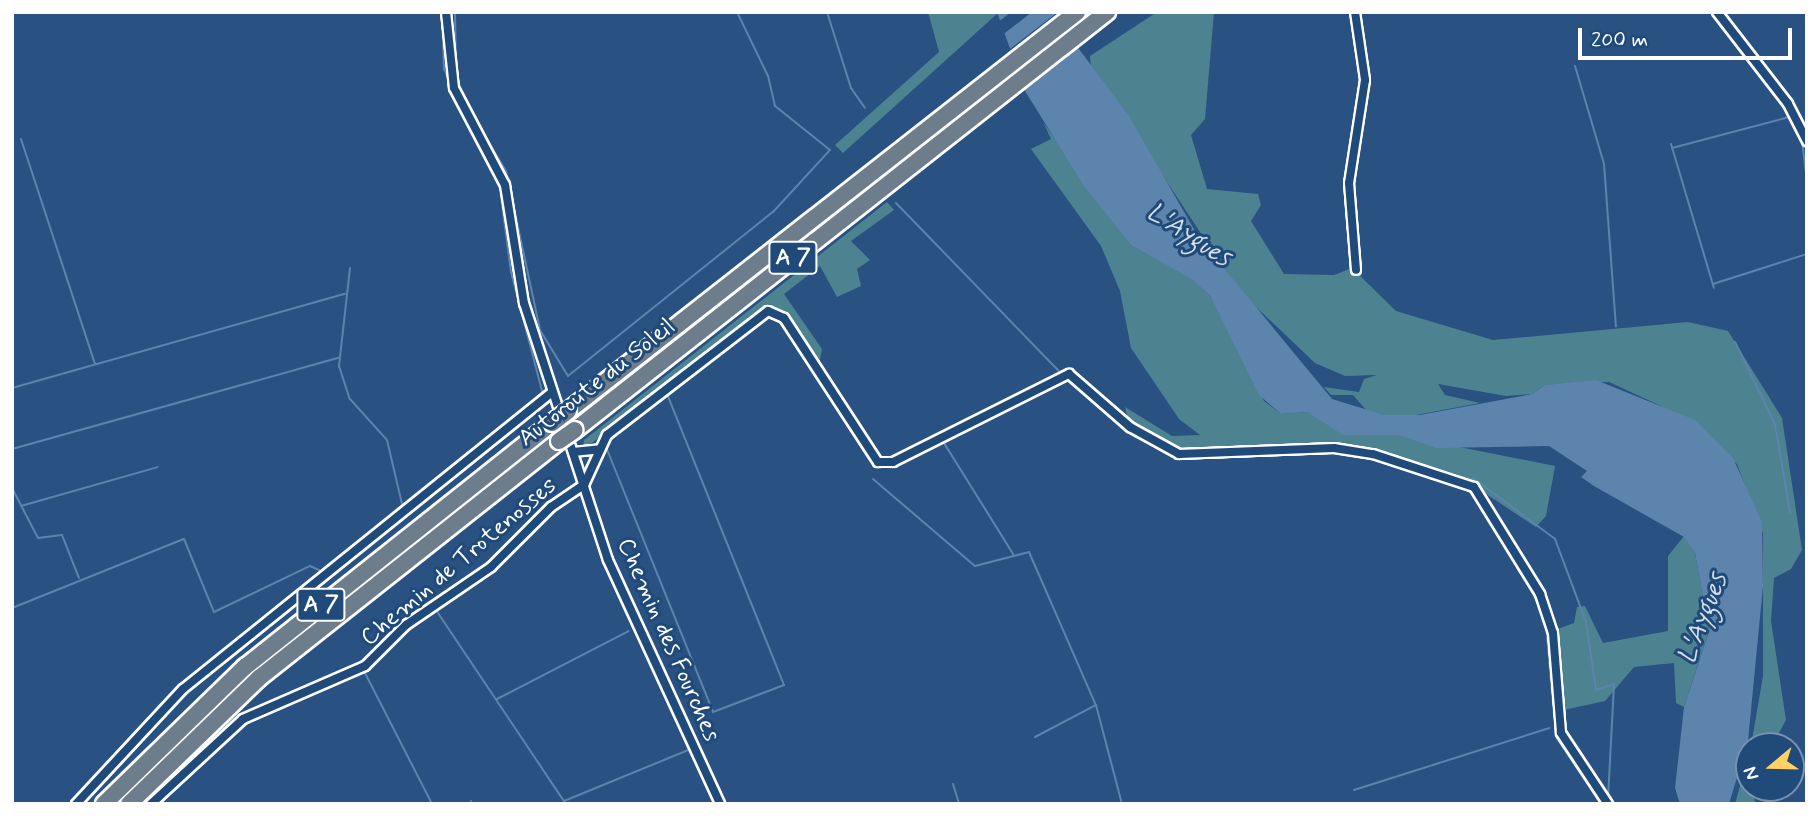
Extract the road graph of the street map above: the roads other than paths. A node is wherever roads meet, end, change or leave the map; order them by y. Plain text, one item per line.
1 (446, 12) edge
2 (1107, 12) edge
3 (1355, 12) edge
4 (1717, 12) edge
5 (1075, 13) edge
6 (1807, 141) edge
7 (1356, 270) dead end
8 (559, 401) junction
9 (600, 449) junction
10 (573, 452) junction
11 (584, 485) junction
12 (76, 804) edge
13 (104, 804) edge
14 (129, 804) edge
15 (151, 804) edge
16 (720, 804) edge
17 (1608, 804) edge

1 - 8 street, Chemin des Fourches
2 - 14 highway, Autoroute du Soleil / A 7, bridge
3 - 7 street
4 - 6 street
5 - 8 highway, Autoroute du Soleil / A 7
8 - 10 street, Chemin des Fourches
8 - 12 street
8 - 13 highway, Autoroute du Soleil / A 7, bridge
9 - 10 street
9 - 11 street
9 - 17 street
10 - 11 street, Chemin des Fourches
11 - 15 street, Chemin de Trotenosses
11 - 16 street, Chemin des Fourches

